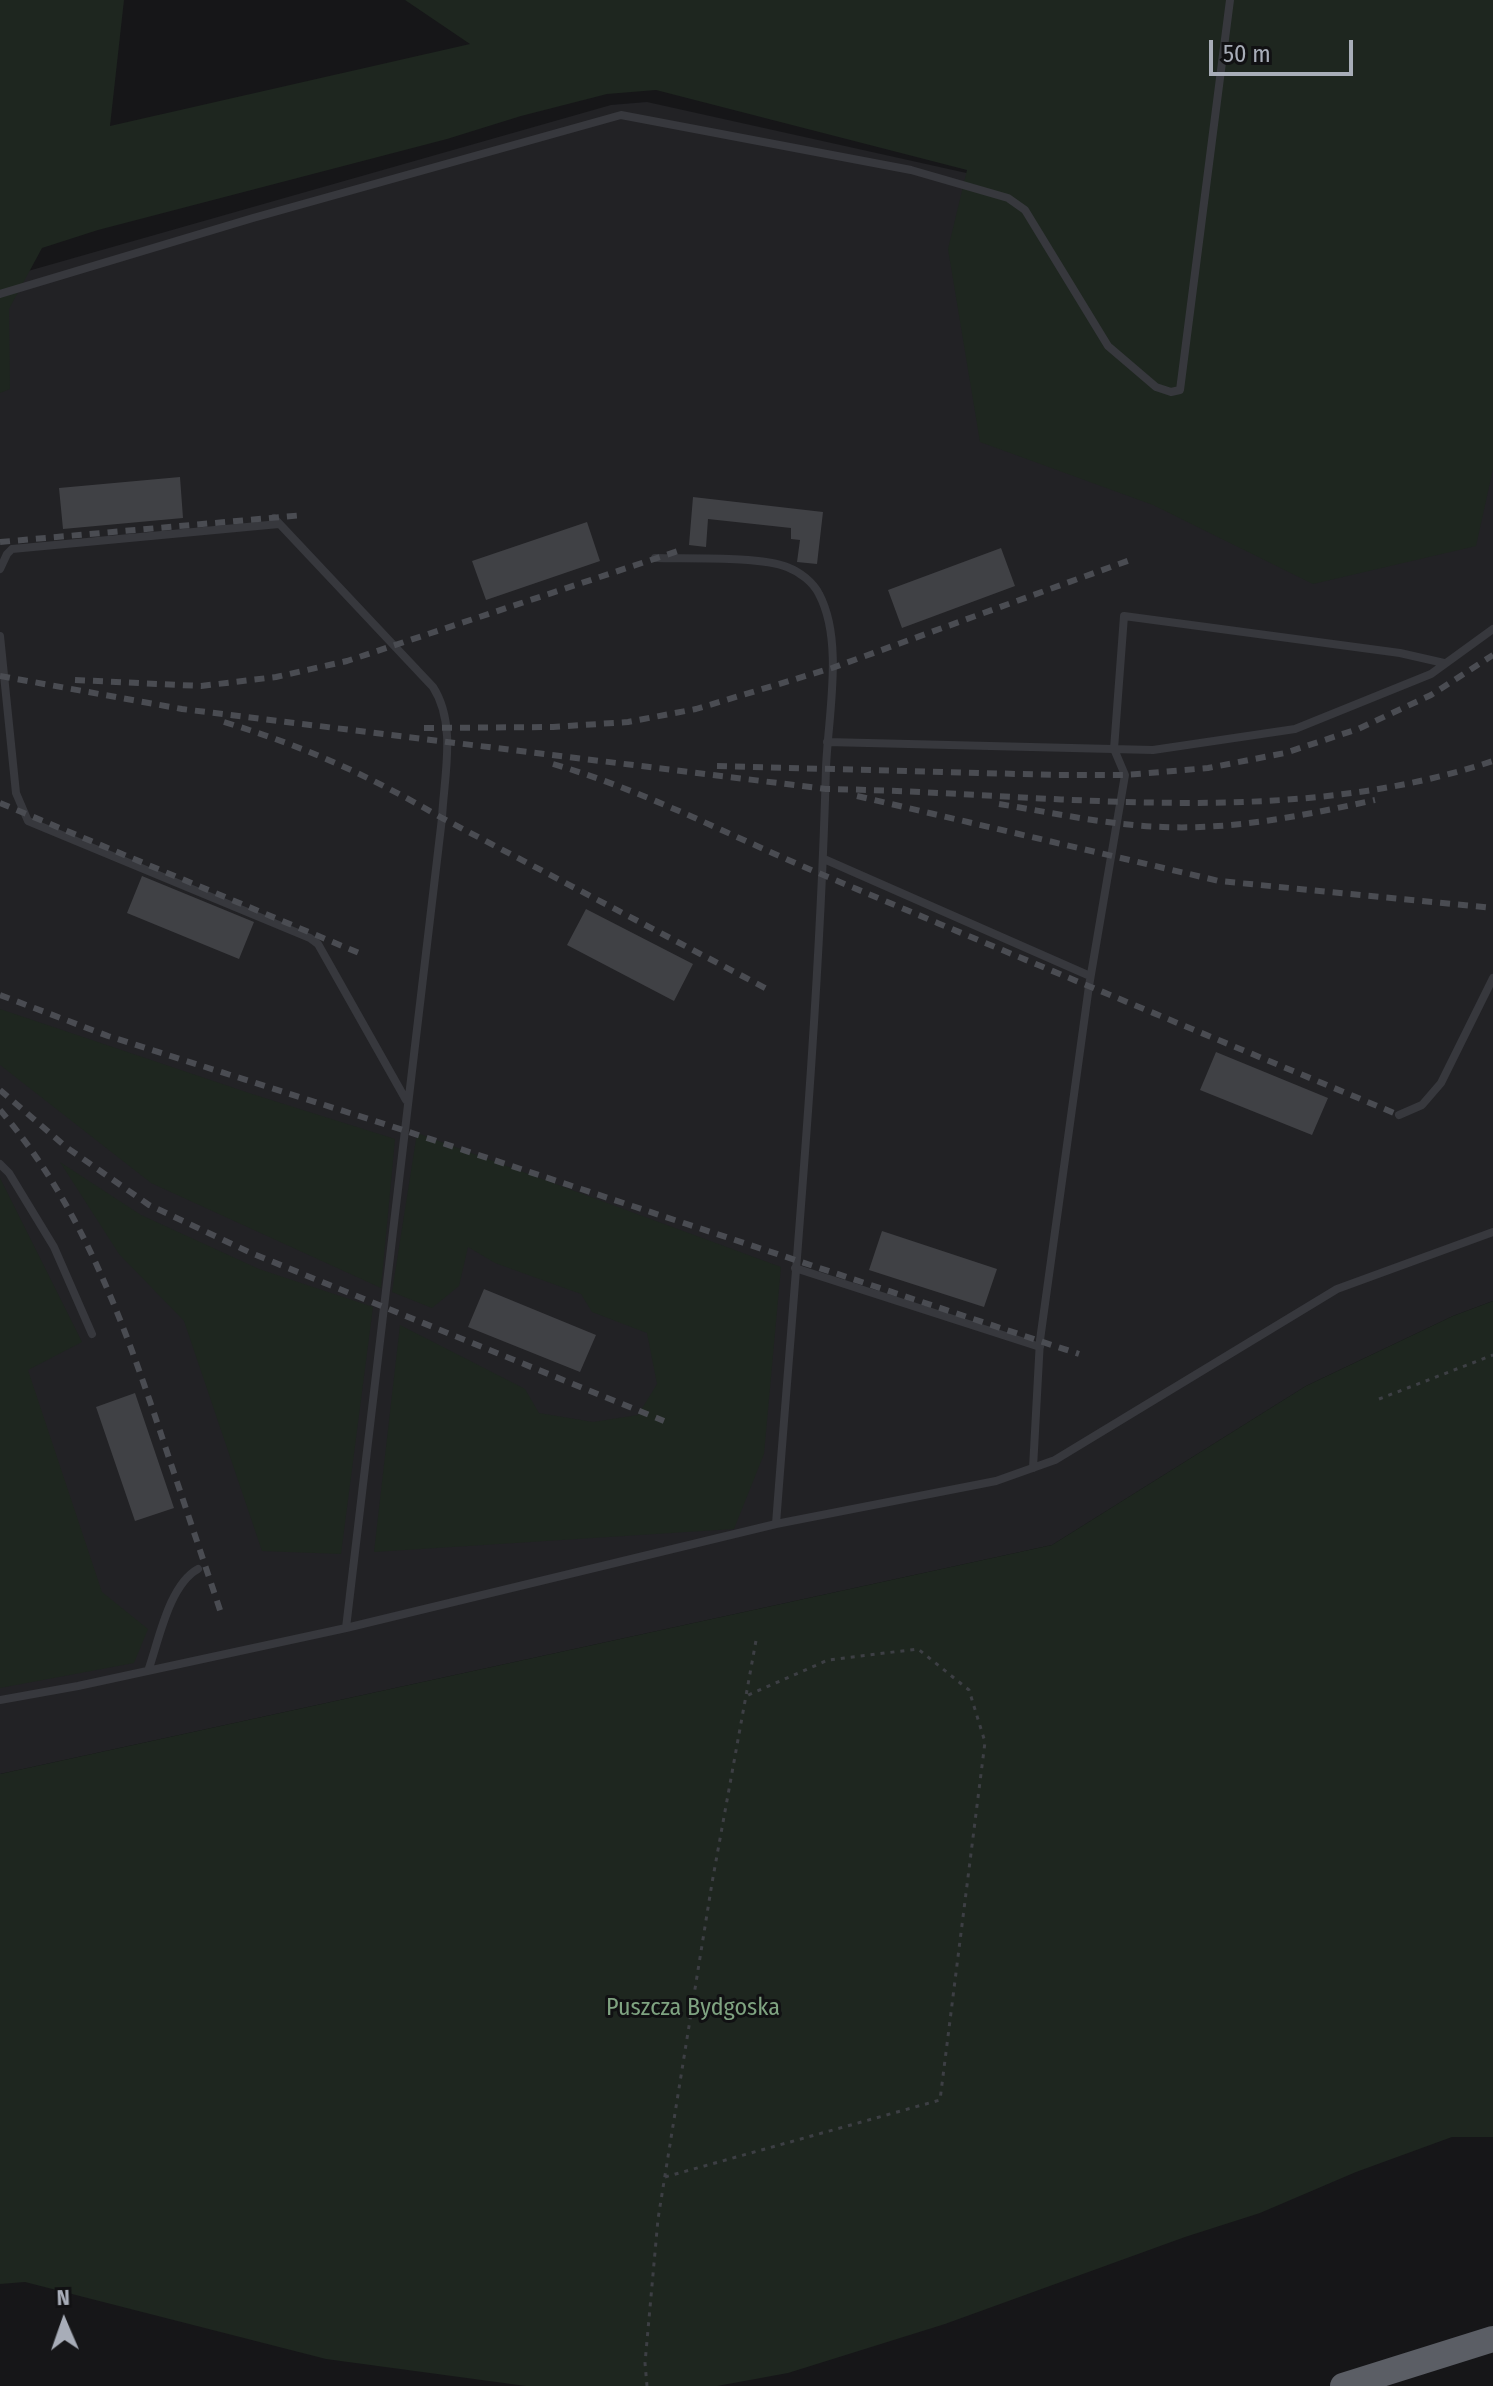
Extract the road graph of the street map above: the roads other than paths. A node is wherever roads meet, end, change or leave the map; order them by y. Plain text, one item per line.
1 (1230, 0) edge
2 (0, 294) edge
3 (655, 558) dead end
4 (0, 569) edge
5 (1493, 629) edge
6 (0, 636) edge
7 (1444, 663) junction
8 (827, 742) junction
9 (1114, 749) junction
10 (824, 859) junction
11 (1090, 976) junction
12 (1493, 978) edge
13 (407, 1101) junction
14 (1399, 1115) dead end
15 (0, 1164) edge
16 (1493, 1232) edge
17 (795, 1268) junction
18 (92, 1334) dead end
19 (1040, 1347) junction
20 (1033, 1468) junction
21 (776, 1524) junction
22 (198, 1569) dead end
23 (346, 1628) junction
24 (148, 1671) junction
25 (0, 1700) edge
26 (1493, 2339) edge
27 (1343, 2386) edge

1 - 2 lane
3 - 8 lane
4 - 13 lane
5 - 7 lane
6 - 13 lane
7 - 9 lane
7 - 9 lane
8 - 9 lane
8 - 10 lane
9 - 11 lane
10 - 11 lane
10 - 17 lane
11 - 19 lane
12 - 14 lane
13 - 23 lane
15 - 18 lane
16 - 20 lane
17 - 19 lane
17 - 21 lane
19 - 20 lane
20 - 21 lane
21 - 23 lane
22 - 24 lane
23 - 24 lane
24 - 25 lane
26 - 27 highway

